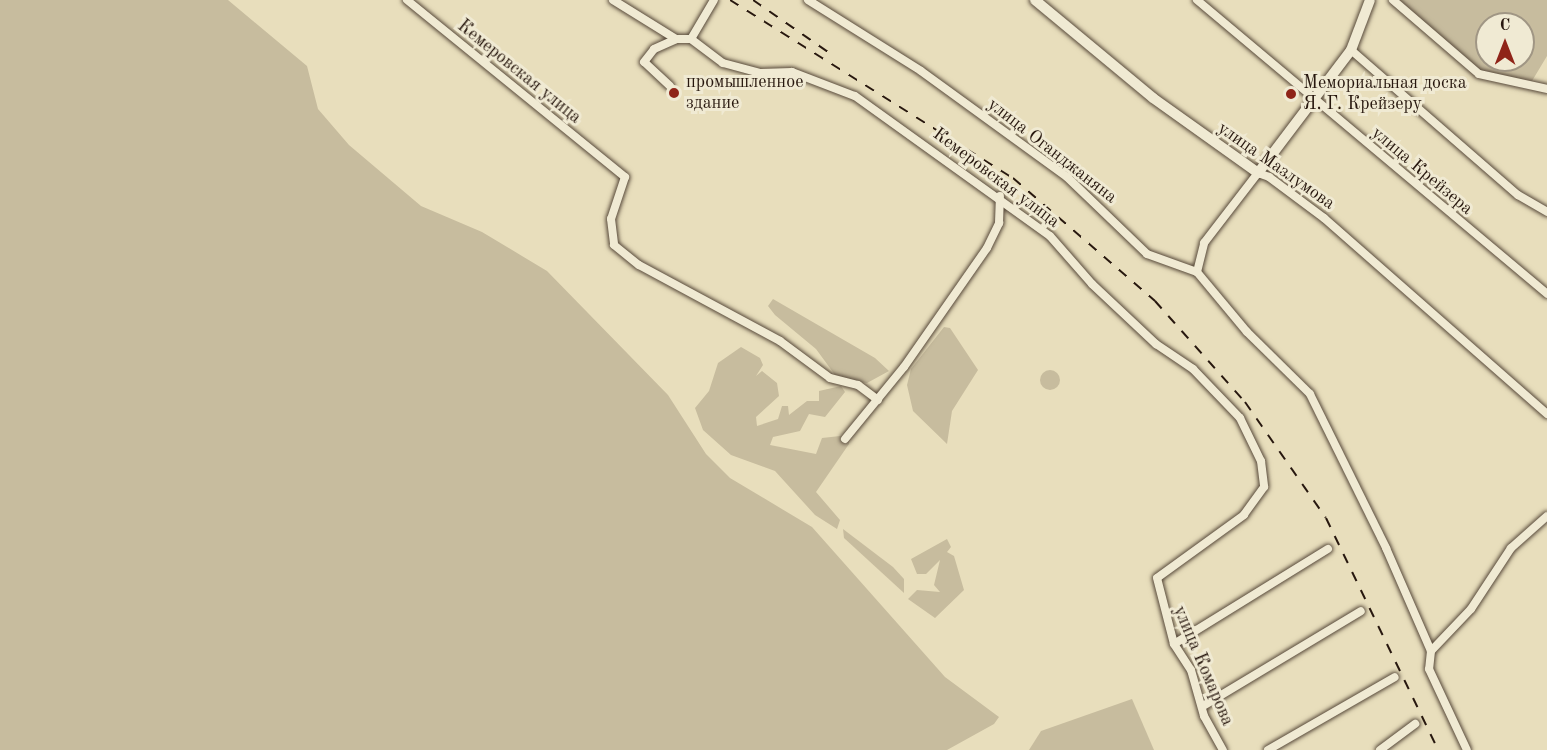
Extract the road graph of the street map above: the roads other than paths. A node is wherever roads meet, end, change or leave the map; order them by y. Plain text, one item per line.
1 (407, 0) edge
2 (613, 0) edge
3 (714, 0) edge
4 (808, 0) edge
5 (1035, 0) edge
6 (1197, 0) edge
7 (1370, 0) edge
8 (1393, 0) edge
9 (676, 39) junction
10 (691, 39) junction
11 (1351, 50) junction
12 (670, 86) dead end
13 (1547, 90) edge
14 (1315, 101) junction
15 (1258, 173) junction
16 (1000, 196) junction
17 (1547, 212) edge
18 (1197, 272) junction
19 (1547, 294) edge
20 (878, 400) junction
21 (1547, 414) edge
22 (845, 439) dead end
23 (1257, 498) joint
24 (1547, 516) edge
25 (1328, 549) dead end
26 (1361, 610) dead end
27 (1174, 644) junction
28 (1431, 651) junction
29 (1395, 677) dead end
30 (1203, 706) junction
31 (1415, 724) dead end
32 (1223, 750) edge
33 (1268, 750) edge
34 (1380, 750) edge
35 (1467, 750) edge

1 - 20 street, Кемеровская улица
2 - 9 street
3 - 10 street
4 - 18 street, улица Оганджаняна
5 - 15 street, улица Мазлумова
6 - 14 street, улица Крейзера
7 - 11 street
8 - 13 street
9 - 10 street
9 - 12 street
10 - 16 street, Кемеровская улица
11 - 14 street
11 - 17 street
14 - 15 street
14 - 19 street, улица Крейзера
15 - 18 street
15 - 21 street, улица Мазлумова
16 - 20 street
16 - 23 street, Кемеровская улица
18 - 28 street
20 - 22 street
23 - 27 street, улица Комарова
24 - 28 street
25 - 27 street
26 - 30 street
27 - 30 street, улица Комарова
28 - 35 street
29 - 33 street
30 - 32 street, улица Комарова
31 - 34 street

